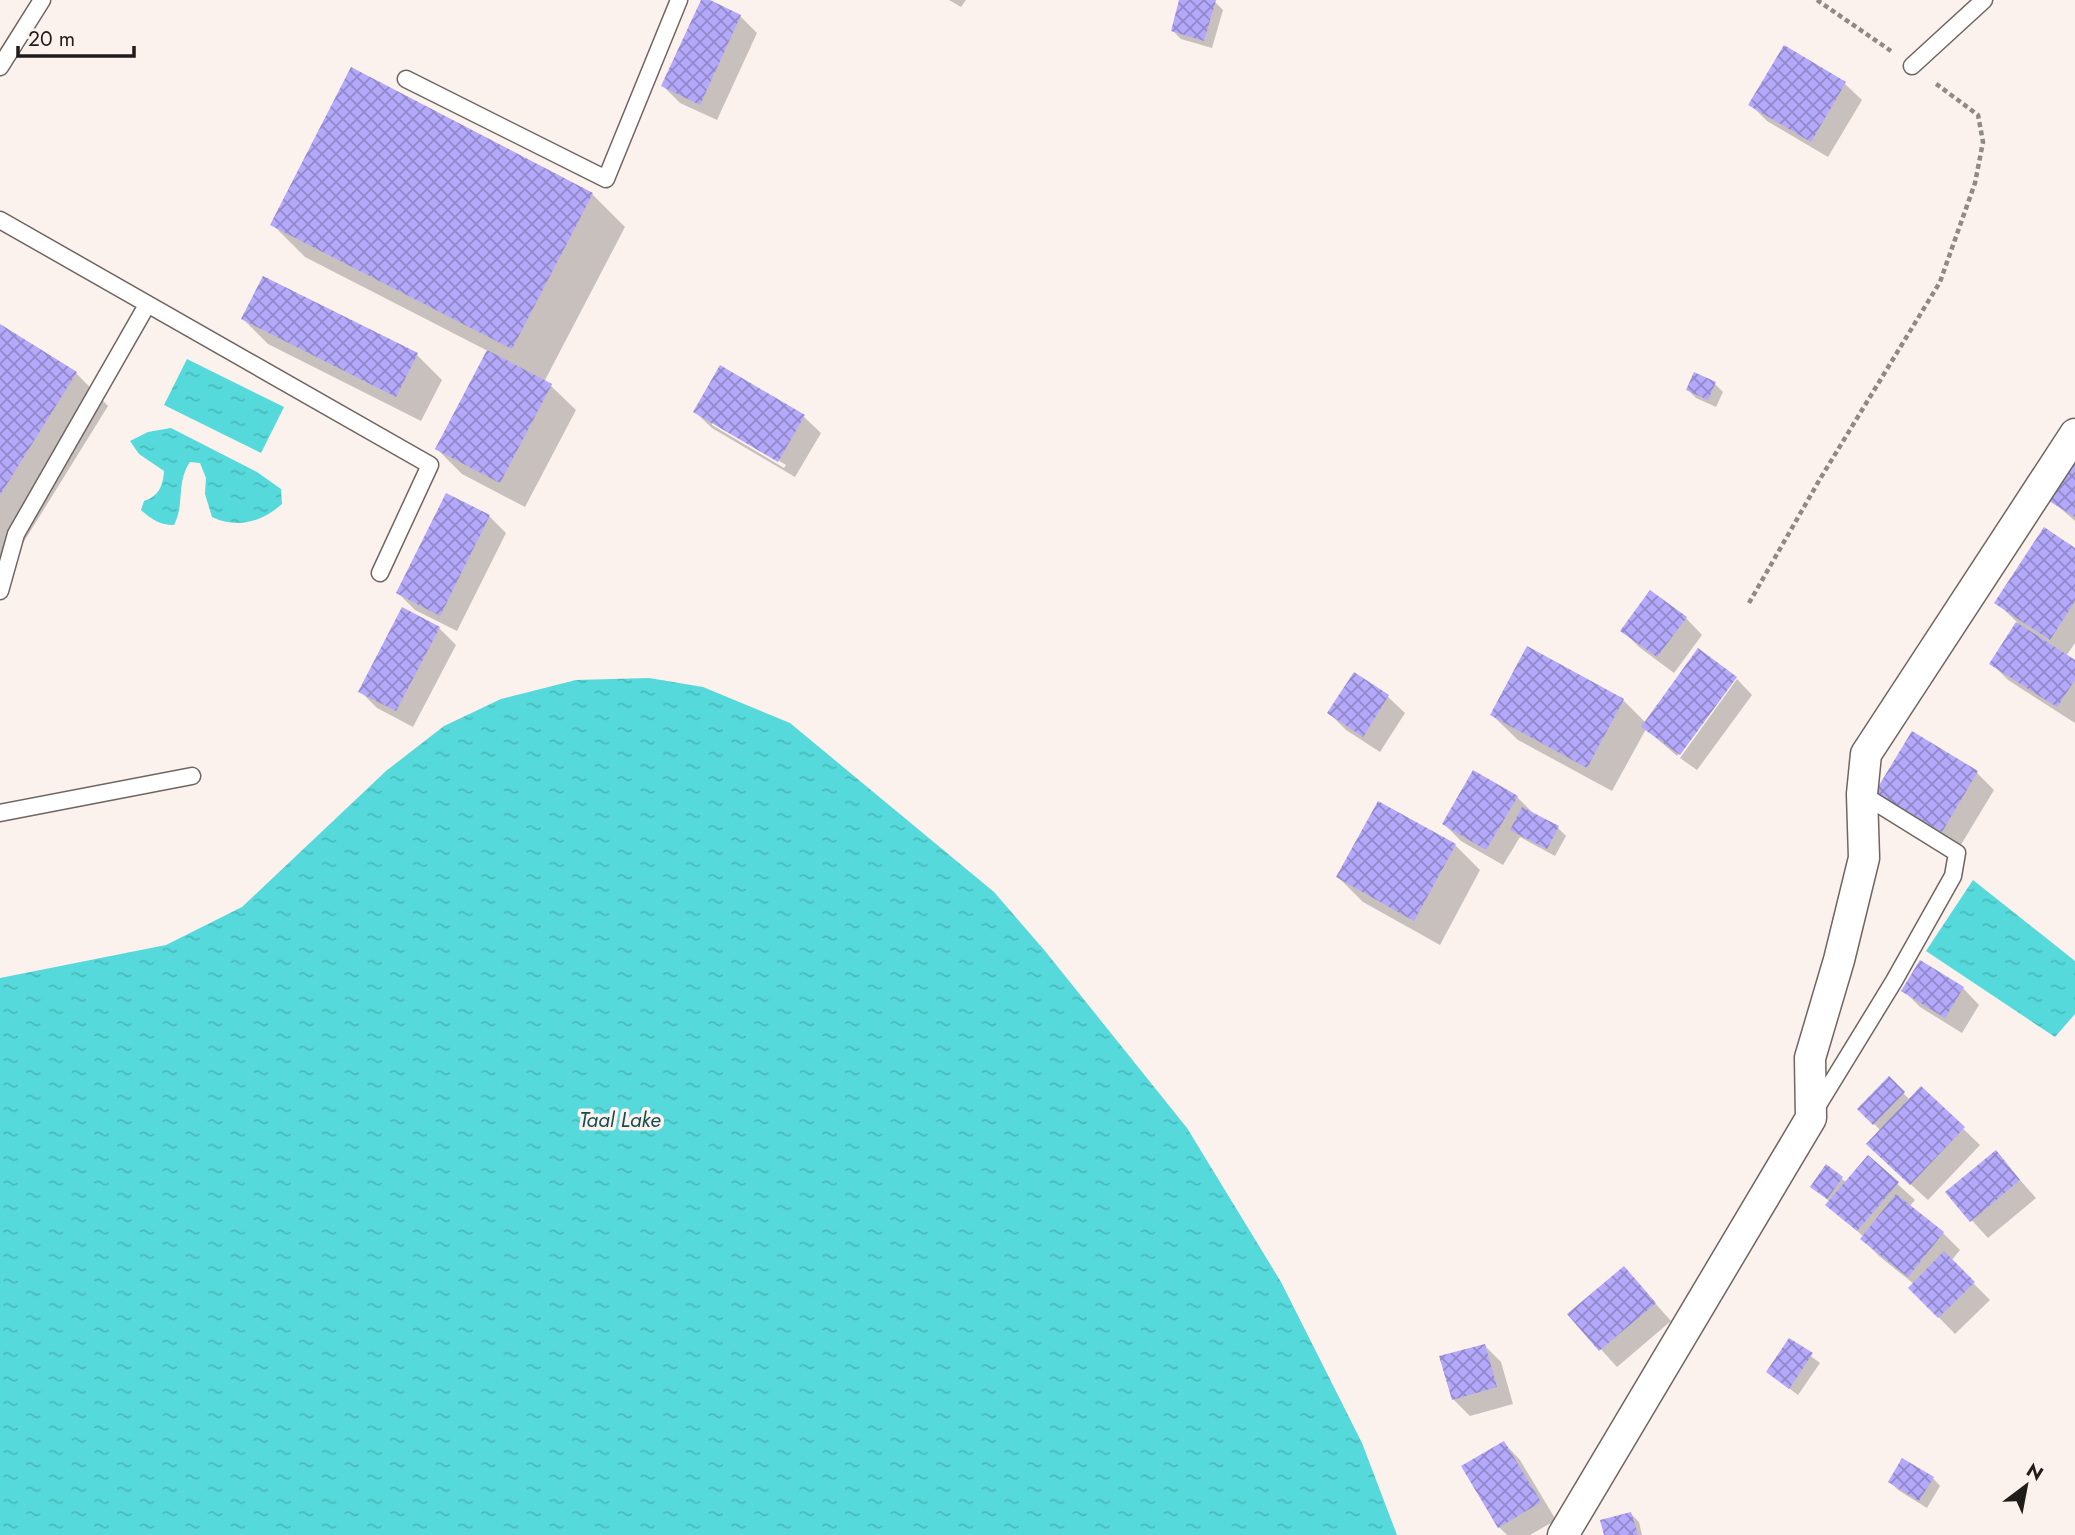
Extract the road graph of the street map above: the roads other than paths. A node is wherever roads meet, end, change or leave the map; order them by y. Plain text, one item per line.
1 (42, 0) edge
2 (679, 0) edge
3 (1984, 0) edge
4 (1912, 66) road end
5 (0, 67) edge
6 (407, 79) dead end
7 (0, 220) edge
8 (147, 305) junction
9 (2075, 434) edge
10 (380, 573) dead end
11 (0, 591) edge
12 (192, 776) dead end
13 (1862, 794) junction
14 (0, 813) edge
15 (1811, 1118) junction
16 (1563, 1535) edge

1 - 5 lane
2 - 6 lane
3 - 4 lane
7 - 8 lane
8 - 10 lane
8 - 11 lane
9 - 13 street
12 - 14 lane
13 - 15 street
13 - 15 lane
15 - 16 street

